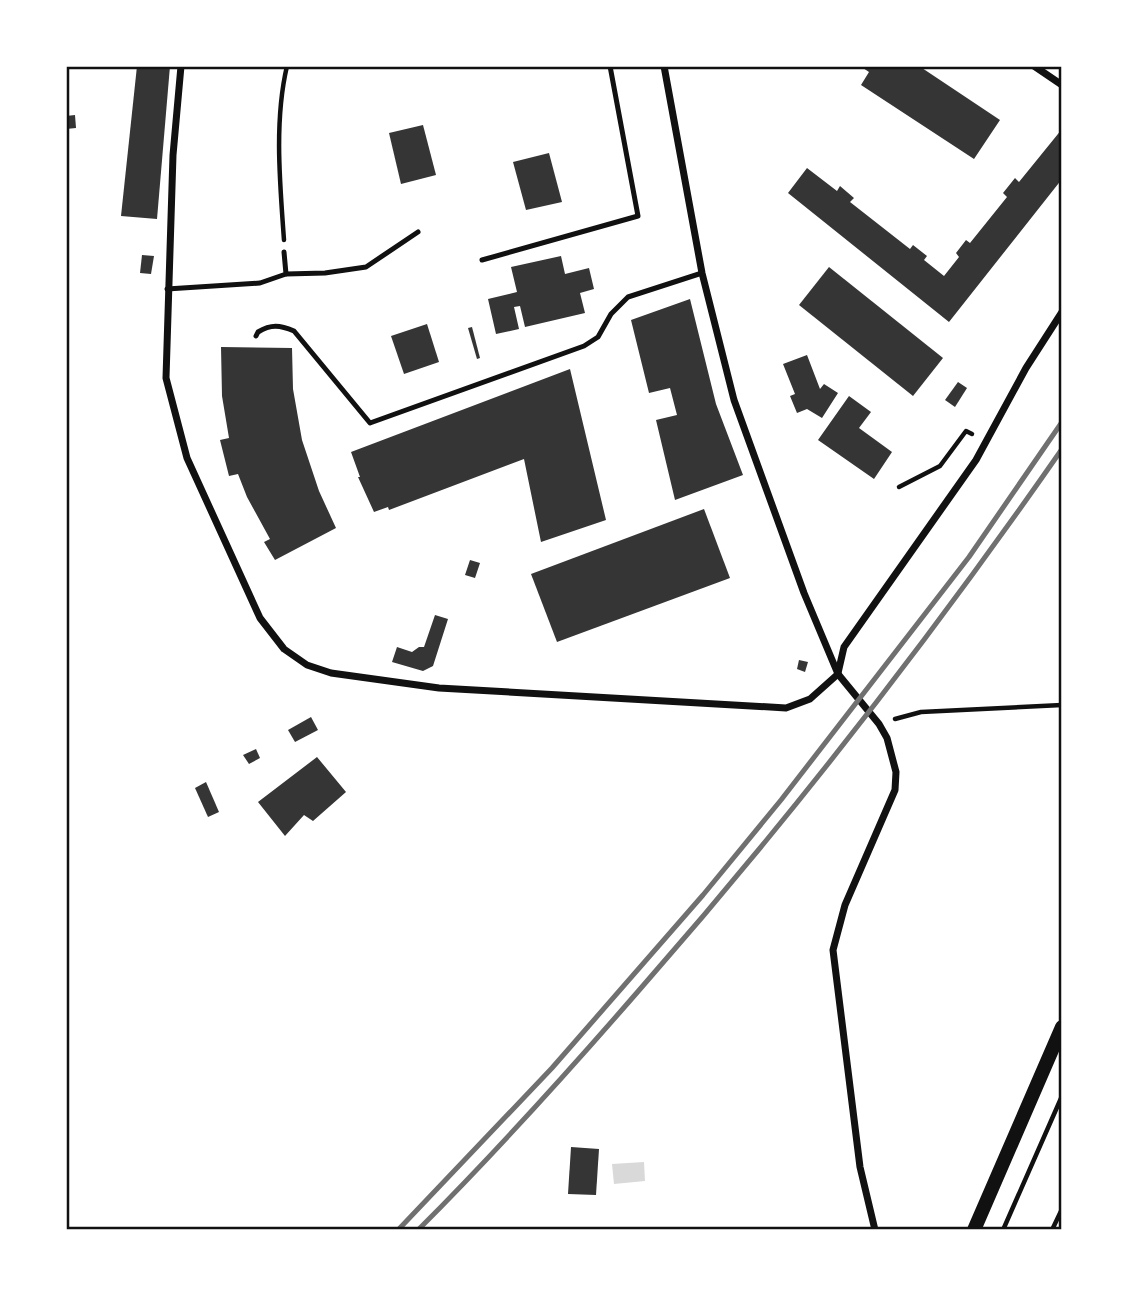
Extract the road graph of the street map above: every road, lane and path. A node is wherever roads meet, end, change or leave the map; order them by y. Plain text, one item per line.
1 (181, 66) edge
2 (287, 66) edge
3 (610, 66) edge
4 (664, 66) edge
5 (1034, 66) edge
6 (1062, 85) edge
7 (418, 232) dead end
8 (284, 252) joint
9 (482, 260) dead end
10 (702, 273) junction
11 (286, 274) junction
12 (167, 289) junction
13 (1062, 312) edge
14 (256, 336) dead end
15 (985, 442) junction
16 (899, 487) dead end
17 (838, 674) junction
18 (1062, 705) edge
19 (879, 724) junction
20 (1062, 1027) edge
21 (1062, 1096) edge
22 (1062, 1209) edge
23 (876, 1230) edge
24 (974, 1230) edge
25 (1003, 1230) edge
26 (1052, 1230) edge

1 - 12 street
2 - 8 path
3 - 9 lane
4 - 10 street
5 - 6 street
7 - 11 lane
8 - 11 lane
10 - 14 lane
10 - 17 street
11 - 12 lane
12 - 17 street
13 - 15 street
15 - 16 path
15 - 17 street
17 - 19 street
18 - 19 path
19 - 23 street
20 - 24 main road
21 - 25 path
22 - 26 path

